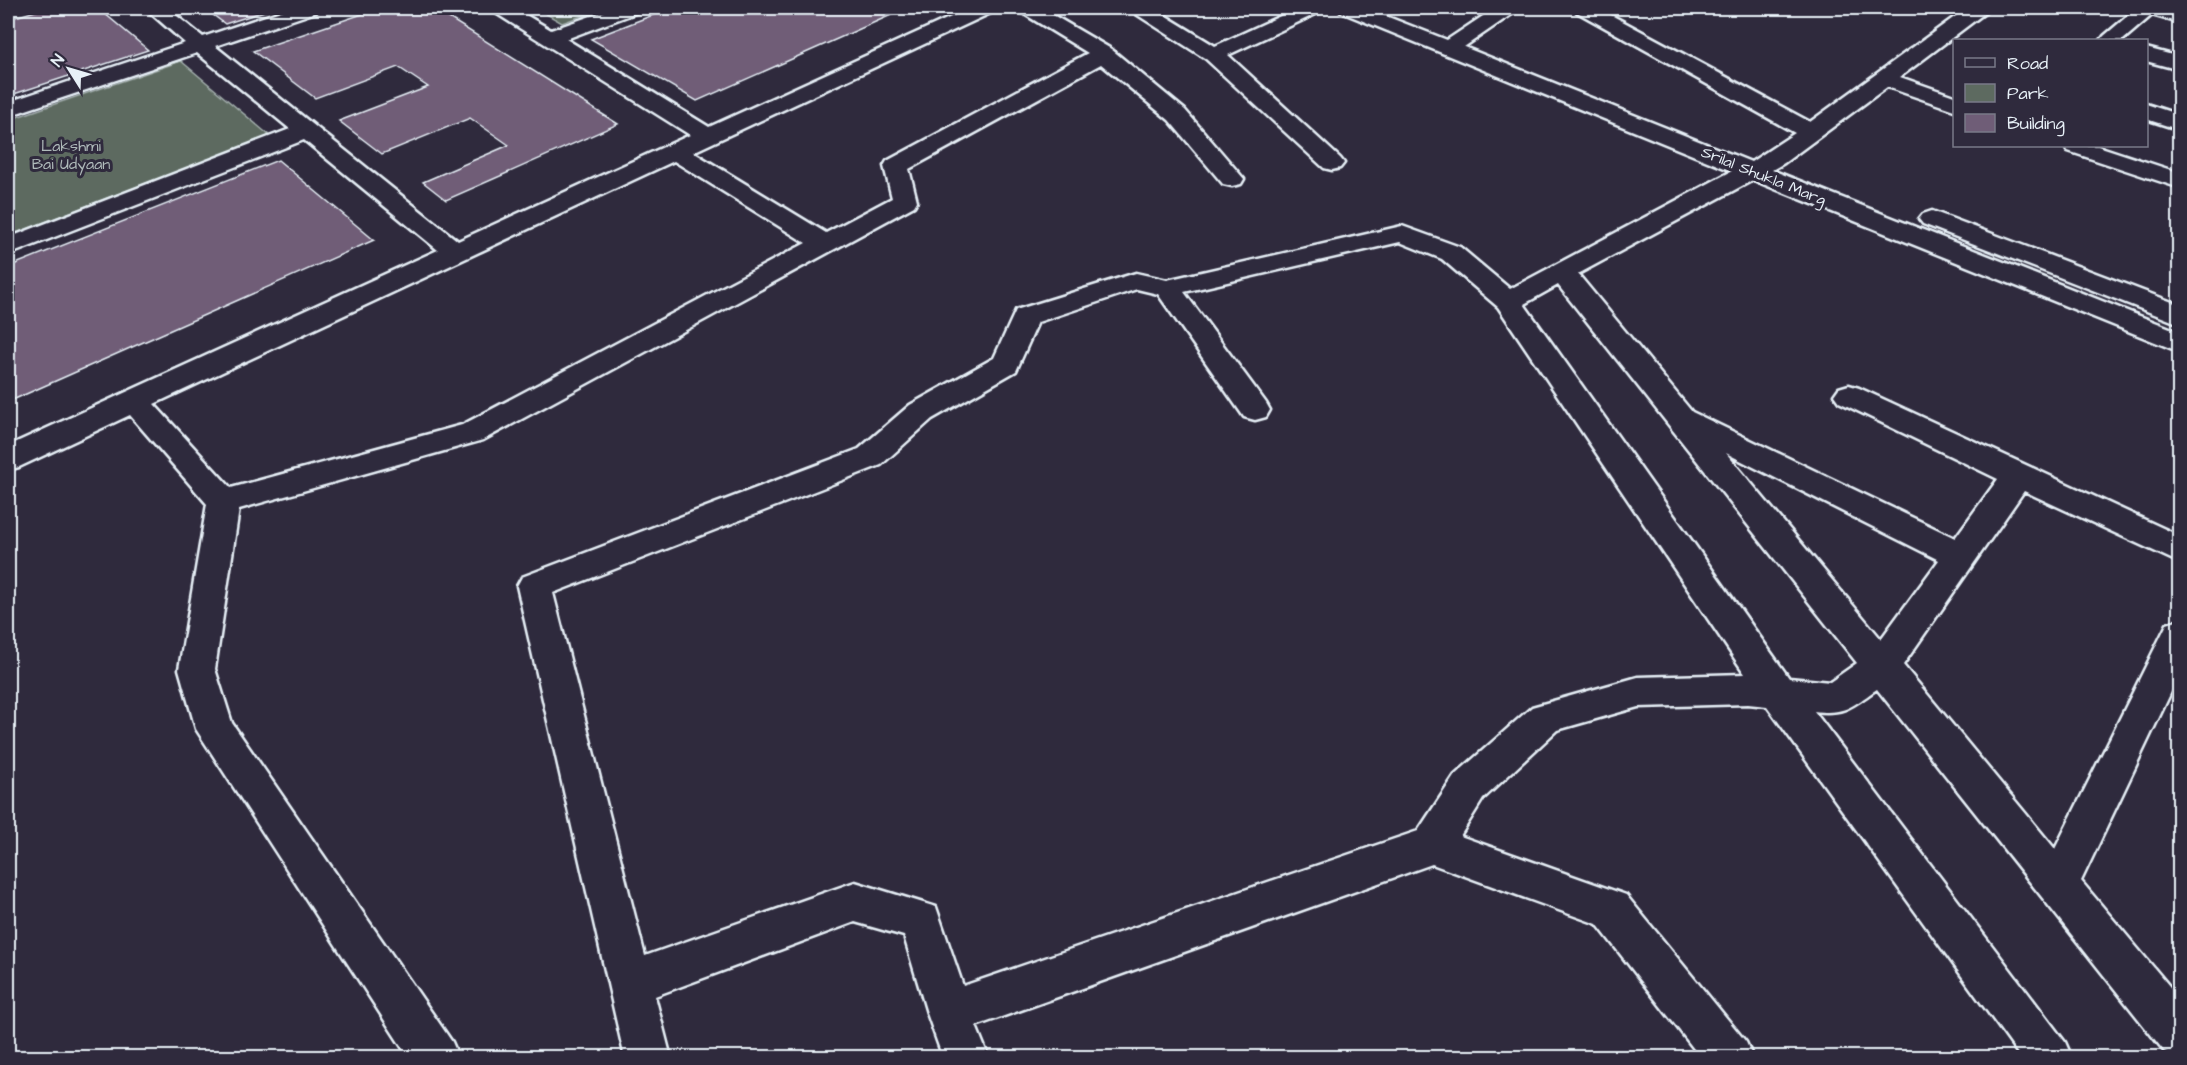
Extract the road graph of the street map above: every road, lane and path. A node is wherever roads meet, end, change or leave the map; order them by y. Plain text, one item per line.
1 (155, 8) edge
2 (309, 8) edge
3 (501, 8) edge
4 (631, 8) edge
5 (986, 8) edge
6 (1028, 8) edge
7 (1140, 8) edge
8 (1313, 8) edge
9 (1348, 8) edge
10 (1394, 8) edge
11 (1508, 8) edge
12 (1584, 8) edge
13 (1979, 8) edge
14 (2149, 8) edge
15 (2180, 16) edge
16 (550, 38) junction
17 (2112, 39) edge
18 (1457, 42) junction
19 (200, 44) junction
20 (1103, 54) junction
21 (1214, 54) junction
22 (2148, 55) edge
23 (2180, 64) edge
24 (1883, 78) junction
25 (1953, 103) edge
26 (8, 109) edge
27 (2148, 112) edge
28 (2180, 123) edge
29 (307, 131) junction
30 (1810, 132) junction
31 (706, 136) junction
32 (2079, 147) edge
33 (674, 151) junction
34 (1776, 158) junction
35 (1332, 163) dead end
36 (1752, 170) junction
37 (1232, 179) dead end
38 (2180, 182) edge
39 (826, 244) junction
40 (8, 247) edge
41 (456, 252) junction
42 (1562, 272) junction
43 (1167, 288) junction
44 (1508, 300) junction
45 (2180, 315) edge
46 (2180, 343) edge
47 (1848, 395) dead end
48 (134, 400) junction
49 (1255, 410) dead end
50 (1680, 417) junction
51 (8, 459) edge
52 (2018, 475) junction
53 (224, 502) junction
54 (2180, 551) edge
55 (1960, 555) junction
56 (2180, 634) edge
57 (1882, 666) junction
58 (1778, 692) junction
59 (1432, 845) junction
60 (2058, 885) junction
61 (630, 983) junction
62 (949, 1013) junction
63 (2180, 1035) edge
64 (436, 1058) edge
65 (648, 1058) edge
66 (966, 1058) edge
67 (1730, 1058) edge
68 (2049, 1058) edge

1 - 19 street
2 - 19 street
3 - 16 street
4 - 16 street
5 - 31 street
6 - 20 street
7 - 21 street
8 - 21 street
9 - 18 street, Srilal Shukla Marg
10 - 18 street, Srilal Shukla Marg
11 - 18 street
12 - 30 street
13 - 24 street
14 - 15 street
14 - 17 street
16 - 31 street
18 - 34 street, Srilal Shukla Marg
18 - 36 street, Srilal Shukla Marg
19 - 26 street
19 - 29 street
20 - 37 street
20 - 39 street
21 - 35 street
22 - 23 street
24 - 25 street
24 - 30 street
27 - 28 street
29 - 40 street
29 - 41 street
30 - 34 street
31 - 33 street
32 - 38 street
33 - 39 street
33 - 41 street
34 - 36 street
34 - 45 street, Srilal Shukla Marg
36 - 42 street
36 - 46 street, Srilal Shukla Marg
39 - 53 street
41 - 48 street
42 - 44 street
42 - 50 street
43 - 44 street
43 - 49 street
43 - 61 street
44 - 58 street
47 - 52 street
48 - 51 street
48 - 53 street
50 - 55 street
50 - 57 street
52 - 54 street
52 - 55 street
53 - 64 street
55 - 57 street
56 - 60 street
57 - 58 street
57 - 60 street
58 - 59 street
58 - 68 street
59 - 62 street
59 - 67 street
60 - 63 street
61 - 62 street
61 - 65 street
62 - 66 street

